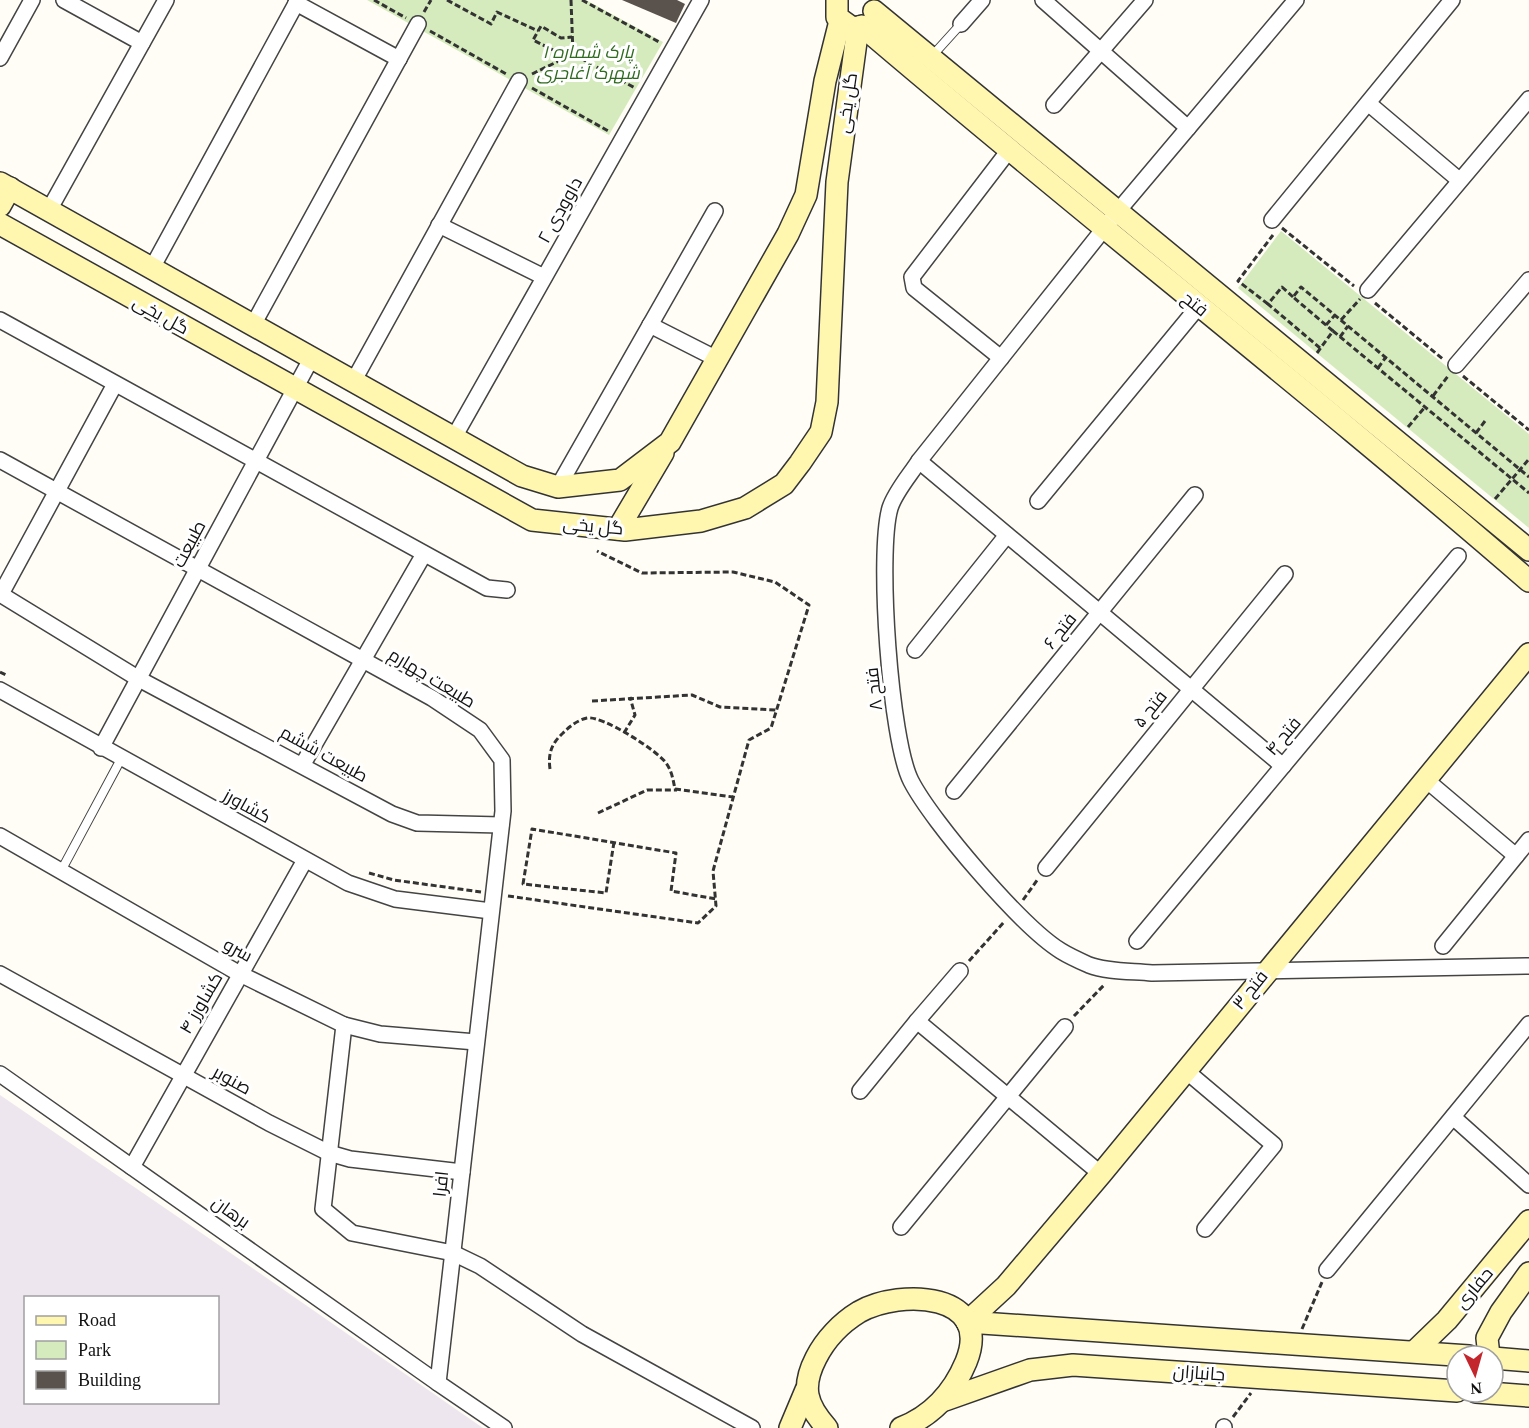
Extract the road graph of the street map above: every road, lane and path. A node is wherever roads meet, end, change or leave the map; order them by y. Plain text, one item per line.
1 (32, 0) edge
2 (64, 0) edge
3 (166, 0) edge
4 (374, 0) edge
5 (447, 0) edge
6 (571, 0) edge
7 (582, 0) edge
8 (701, 0) edge
9 (836, 0) edge
10 (982, 0) edge
11 (1043, 0) edge
12 (1145, 0) edge
13 (1452, 0) edge
14 (297, 2) edge
15 (1291, 2) edge
16 (861, 17) edge
17 (418, 24) junction
18 (961, 24) joint
19 (538, 32) junction
20 (573, 37) junction
21 (142, 43) junction
22 (673, 49) junction
23 (1102, 52) junction
24 (573, 54) junction
25 (931, 57) junction
26 (0, 58) edge
27 (399, 59) junction
28 (558, 61) junction
29 (519, 81) junction
30 (647, 94) junction
31 (1529, 99) edge
32 (1368, 103) junction
33 (1054, 105) dead end
34 (1188, 128) junction
35 (622, 138) junction
36 (1010, 150) junction
37 (1459, 180) junction
38 (3, 192) edge
39 (49, 210) junction
40 (715, 211) dead end
41 (1118, 211) junction
42 (1272, 220) dead end
43 (0, 224) edge
44 (439, 225) junction
45 (1104, 229) junction
46 (152, 268) junction
47 (544, 277) junction
48 (1529, 280) edge
49 (1366, 292) junction
50 (1293, 297) junction
51 (1268, 304) junction
52 (1198, 306) junction
53 (1335, 315) junction
54 (0, 320) edge
55 (1341, 320) junction
56 (253, 325) junction
57 (650, 325) junction
58 (1326, 325) junction
59 (1348, 326) junction
60 (1333, 331) junction
61 (1340, 337) junction
62 (1320, 348) junction
63 (1314, 356) dead end
64 (1386, 357) junction
65 (1001, 358) junction
66 (311, 359) junction
67 (717, 359) junction
68 (1455, 366) junction
69 (1378, 368) junction
70 (353, 382) junction
71 (115, 384) junction
72 (295, 389) junction
73 (1433, 396) junction
74 (1425, 407) junction
75 (1485, 420) dead end
76 (1529, 430) edge
77 (1405, 431) dead end
78 (1476, 432) junction
79 (453, 439) junction
80 (670, 442) junction
81 (1529, 459) edge
82 (0, 460) edge
83 (919, 461) junction
84 (255, 463) junction
85 (1520, 469) junction
86 (1529, 477) edge
87 (1512, 479) junction
88 (558, 487) junction
89 (56, 491) junction
90 (1529, 493) edge
91 (1195, 495) dead end
92 (1038, 501) dead end
93 (1492, 503) dead end
94 (618, 529) junction
95 (1007, 535) junction
96 (597, 550) dead end
97 (1529, 550) edge
98 (424, 554) junction
99 (1458, 556) dead end
100 (197, 570) junction
101 (1285, 574) dead end
102 (1529, 582) edge
103 (507, 590) dead end
104 (0, 594) edge
105 (1100, 613) junction
106 (915, 650) dead end
107 (1529, 654) edge
108 (362, 660) junction
109 (139, 679) junction
110 (0, 690) edge
111 (1191, 690) junction
112 (630, 697) junction
113 (592, 700) dead end
114 (776, 710) junction
115 (624, 733) junction
116 (102, 748) junction
117 (122, 759) junction
118 (303, 764) junction
119 (1283, 766) junction
120 (550, 769) dead end
121 (1425, 779) junction
122 (678, 790) junction
123 (954, 791) dead end
124 (733, 797) junction
125 (598, 813) dead end
126 (501, 825) junction
127 (0, 836) edge
128 (1529, 840) edge
129 (614, 842) junction
130 (1516, 856) junction
131 (305, 860) junction
132 (1046, 868) dead end
133 (359, 870) dead end
134 (60, 873) junction
135 (493, 894) junction
136 (716, 899) junction
137 (491, 911) junction
138 (1137, 940) dead end
139 (1443, 946) dead end
140 (1529, 966) edge
141 (960, 971) dead end
142 (1265, 972) junction
143 (0, 974) edge
144 (240, 974) junction
145 (916, 1021) junction
146 (1529, 1024) edge
147 (344, 1025) junction
148 (1065, 1027) dead end
149 (476, 1042) junction
150 (1185, 1070) junction
151 (0, 1074) edge
152 (182, 1075) junction
153 (860, 1091) dead end
154 (1008, 1097) junction
155 (1453, 1117) junction
156 (330, 1153) junction
157 (132, 1167) junction
158 (462, 1172) junction
159 (1101, 1174) junction
160 (1529, 1185) edge
161 (1529, 1221) edge
162 (901, 1227) dead end
163 (1205, 1229) dead end
164 (453, 1253) junction
165 (1327, 1270) joint
166 (1529, 1273) edge
167 (967, 1322) junction
168 (1296, 1343) junction
169 (1488, 1344) edge
170 (1414, 1351) junction
171 (1445, 1354) edge
172 (1505, 1358) edge
173 (1529, 1360) edge
174 (1263, 1378) junction
175 (438, 1383) junction
176 (806, 1390) junction
177 (1445, 1390) edge
178 (1505, 1394) edge
179 (1529, 1396) edge
180 (937, 1412) edge
181 (504, 1428) edge
182 (752, 1428) edge
183 (790, 1428) edge
184 (827, 1428) edge
185 (901, 1428) edge
186 (1224, 1428) edge

1 - 26 street
2 - 21 street
3 - 21 street
4 - 17 path
5 - 19 path
6 - 20 path
7 - 22 path
8 - 22 street, داوودی ۲
9 - 16 street
10 - 18 street
11 - 23 street
12 - 23 street
13 - 32 street
14 - 27 street
14 - 46 street
15 - 34 street, فتح ۸
16 - 25 street, فتح
16 - 36 street, فتح
16 - 67 street, گل یخی
16 - 94 street, گل یخی
17 - 27 street
17 - 29 path
18 - 25 lane
19 - 20 path
19 - 28 path
20 - 24 path
21 - 39 street
22 - 30 street, داوودی ۲
23 - 33 street
23 - 34 street
24 - 28 path
24 - 30 path
25 - 41 street, فتح
27 - 56 street
28 - 29 path
29 - 35 path
29 - 44 street
30 - 35 street, داوودی ۲
31 - 37 street
32 - 37 street
32 - 42 street
34 - 41 street, فتح ۸
35 - 47 street, داوودی ۲
36 - 45 street, فتح
36 - 65 street
37 - 49 street
38 - 39 street, گل یخی
39 - 46 street, گل یخی
40 - 57 street
41 - 45 street, فتح ۸
41 - 97 street, فتح
43 - 72 street, گل یخی
44 - 47 street
44 - 70 street
45 - 52 street, فتح
45 - 65 street, فتح ۸
46 - 56 street, گل یخی
47 - 79 street, داوودی ۲
48 - 68 street
49 - 51 path
49 - 55 path
49 - 68 path
50 - 51 path
50 - 53 path
50 - 58 path
51 - 62 path
52 - 92 street
52 - 102 street, فتح
53 - 55 path
53 - 58 path
54 - 71 street
55 - 59 path
56 - 66 street, گل یخی
57 - 67 street
57 - 88 street
58 - 60 path
59 - 61 path
59 - 64 path
60 - 61 path
60 - 62 path
61 - 69 path
62 - 63 path
64 - 69 path
64 - 73 path
65 - 83 street, فتح ۸
66 - 70 street, گل یخی
66 - 72 street, طبیعت
67 - 80 street, گل یخی
68 - 73 path
68 - 76 path
69 - 74 path
70 - 79 street, گل یخی
71 - 84 street
71 - 89 street
72 - 84 street, طبیعت
72 - 94 street, گل یخی
73 - 78 path
74 - 77 path
74 - 87 path
75 - 78 path
78 - 85 path
79 - 88 street, گل یخی
80 - 88 street, گل یخی
80 - 94 street
81 - 85 path
82 - 89 street, طبیعت چهارم
83 - 95 street
83 - 142 street, فتح ۸
84 - 98 street
84 - 100 street, طبیعت
85 - 86 path
85 - 87 path
87 - 90 path
87 - 93 path
89 - 100 street, طبیعت چهارم
89 - 104 street
91 - 105 street, فتح ۶
95 - 105 street
95 - 106 street
96 - 114 path
98 - 103 street
98 - 108 street
99 - 119 street, فتح ۴
100 - 108 street, طبیعت چهارم
100 - 109 street, طبیعت
101 - 111 street, فتح ۵
104 - 109 street, طبیعت ششم
105 - 111 street
105 - 123 street, فتح ۶
107 - 121 street, فتح ۳
108 - 118 street
108 - 126 street, طبیعت چهارم
109 - 116 street, طبیعت
109 - 118 street, طبیعت ششم
110 - 116 street, کشاورز
111 - 119 street
111 - 132 street, فتح ۵
112 - 113 path
112 - 114 path
112 - 115 path
114 - 124 path
115 - 120 path
115 - 122 path
116 - 117 street, کشاورز
117 - 131 street, کشاورز
117 - 134 lane
118 - 126 street, طبیعت ششم
119 - 138 street, فتح ۴
121 - 130 street
121 - 142 street, فتح ۳
122 - 124 path
122 - 125 path
124 - 136 path
126 - 135 street, طبیعت چهارم
127 - 134 street, سرو
128 - 130 street
129 - 129 path
129 - 136 path
130 - 139 street
131 - 137 street, کشاورز
131 - 144 street, کشاورز ۴
133 - 135 path
134 - 144 street, سرو
135 - 136 path
135 - 137 street, طبیعت چهارم
137 - 149 street, افرا
140 - 142 street, فتح ۸
141 - 145 street
142 - 150 street, فتح ۳
143 - 152 street, صنوبر
144 - 147 street, سرو
144 - 152 street, کشاورز ۴
145 - 153 street
145 - 154 street
146 - 155 street
147 - 149 street, سرو
147 - 156 street
148 - 154 street
149 - 158 street, افرا
150 - 159 street, فتح ۳
150 - 163 street
151 - 157 street, برهان
152 - 156 street, صنوبر
152 - 157 street, کشاورز ۴
154 - 159 street
154 - 162 street
155 - 160 street
155 - 165 street
156 - 158 street, صنوبر
156 - 164 street
157 - 175 street, برهان
158 - 164 street, افرا
159 - 167 street, فتح ۳
161 - 170 street, حفاری
164 - 175 street, افرا
164 - 182 street
165 - 168 path
166 - 169 street, حفاری
167 - 168 street, جانبازان
167 - 176 street
167 - 180 street
168 - 170 street, جانبازان
170 - 171 street, جانبازان
172 - 173 street
174 - 177 street, جانبازان
174 - 180 street, جانبازان
174 - 186 path
175 - 181 street
176 - 183 street
176 - 184 street
178 - 179 street
180 - 185 street

